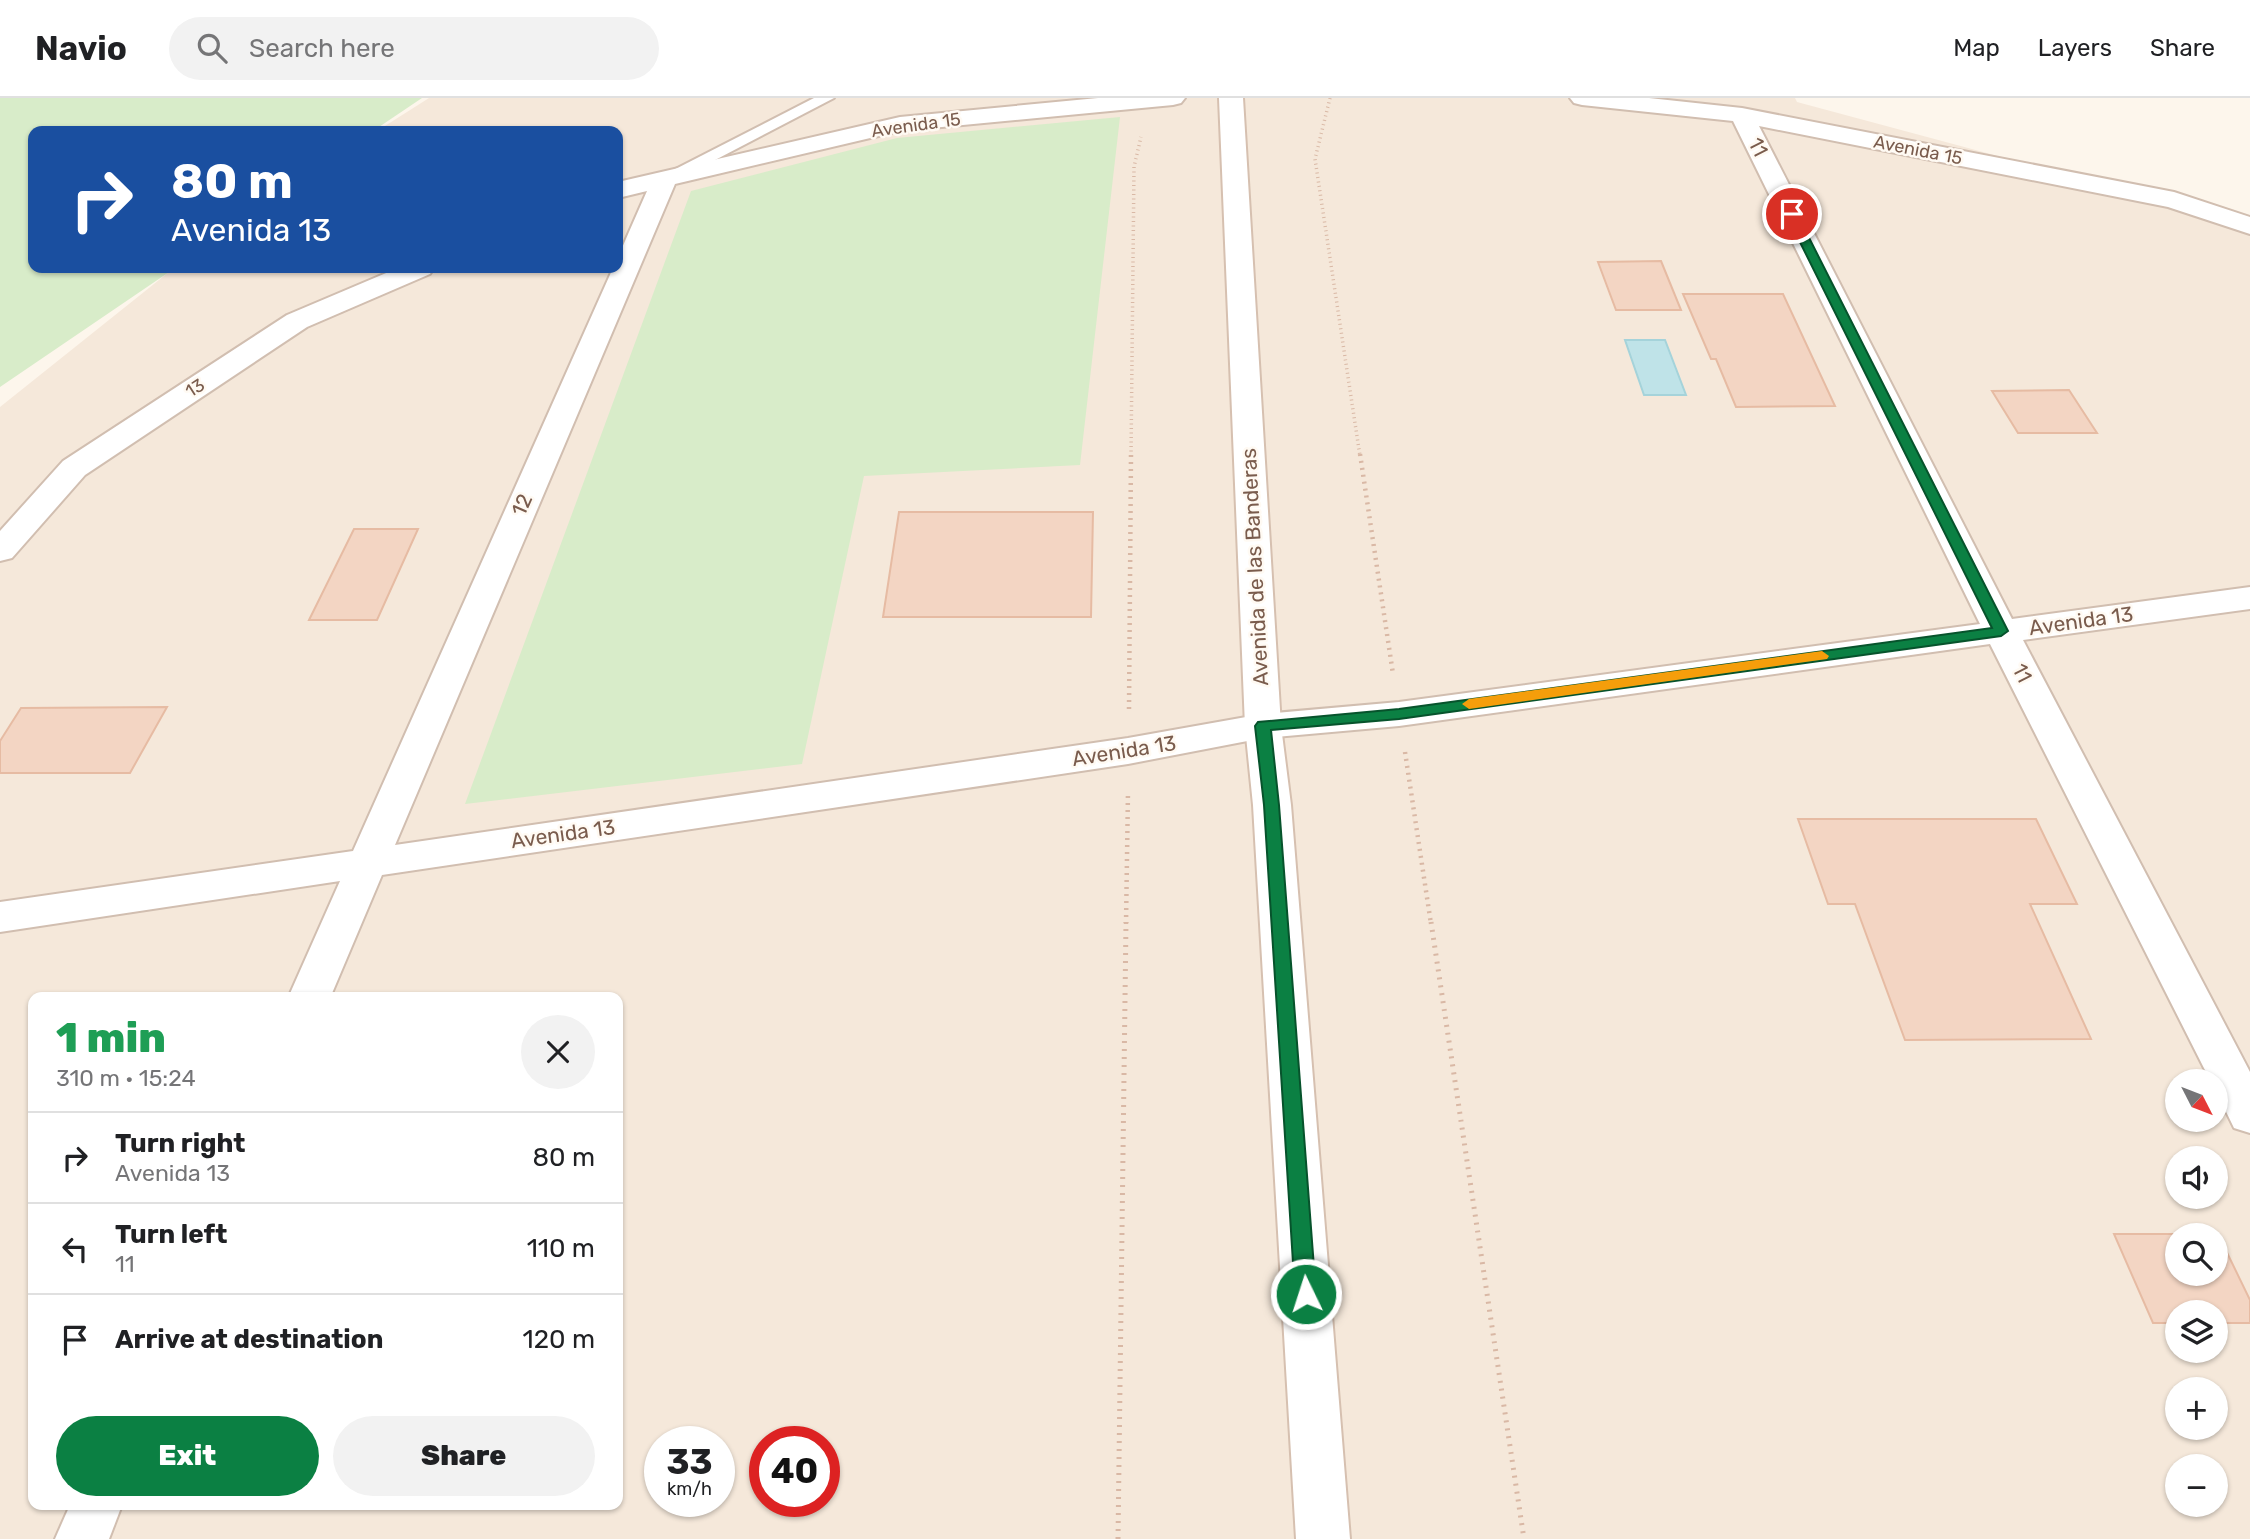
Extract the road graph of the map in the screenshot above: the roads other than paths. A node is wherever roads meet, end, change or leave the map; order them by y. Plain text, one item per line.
1 (826, 98) edge
2 (1231, 98) edge
3 (1582, 98) edge
4 (1161, 99) edge
5 (1742, 116) junction
6 (665, 179) junction
7 (623, 189) edge
8 (2250, 226) edge
9 (407, 273) edge
10 (0, 551) edge
11 (2250, 598) edge
12 (2001, 631) junction
13 (1263, 726) junction
14 (366, 863) junction
15 (0, 917) edge
16 (312, 992) edge
17 (2250, 1115) edge
18 (94, 1510) edge
19 (82, 1539) edge
20 (1323, 1539) edge

1 - 6 lane
2 - 13 street, Avenida de las Banderas
3 - 5 street, Avenida 15
4 - 6 street, Avenida 15
5 - 8 street, Avenida 15
5 - 12 street, 11
6 - 7 street
6 - 14 street, 12
9 - 10 street, 13
11 - 12 street, Avenida 13
12 - 13 street, Avenida 13
12 - 17 street, 11
13 - 14 street, Avenida 13
13 - 20 street, Avenida de las Banderas
14 - 15 street, Avenida 13
14 - 16 street, 12
18 - 19 street

